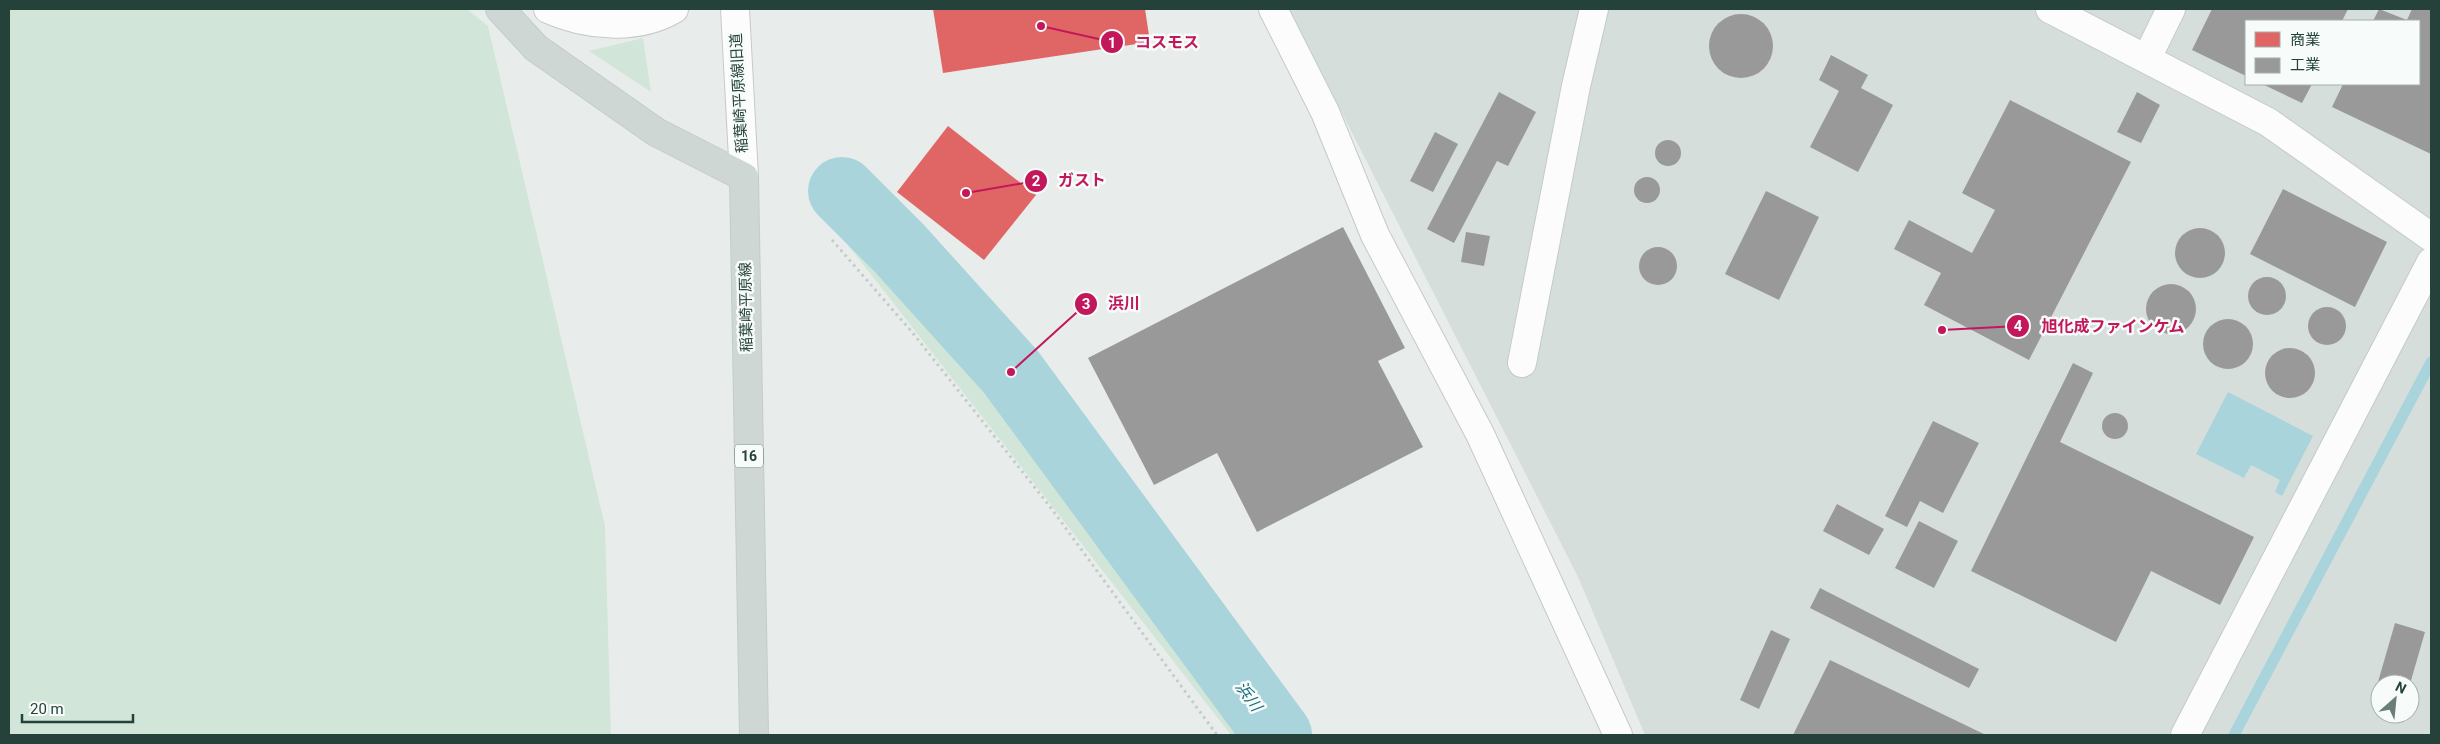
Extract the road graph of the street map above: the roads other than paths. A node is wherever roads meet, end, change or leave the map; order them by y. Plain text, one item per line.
1 (500, 9) edge
2 (548, 9) edge
3 (674, 9) edge
4 (734, 9) edge
5 (1273, 9) edge
6 (1594, 9) edge
7 (2050, 9) edge
8 (2171, 9) edge
9 (2146, 58) junction
10 (744, 177) junction
11 (2431, 237) edge
12 (2431, 262) edge
13 (1522, 363) dead end
14 (754, 735) edge
15 (1618, 735) edge
16 (2185, 735) edge

1 - 10 main road
2 - 3 street
4 - 10 street, 稲葉崎平原線旧道
5 - 15 street
6 - 13 street
7 - 9 street
8 - 9 street
9 - 11 street
10 - 14 main road, 稲葉崎平原線 / 16
12 - 16 street

